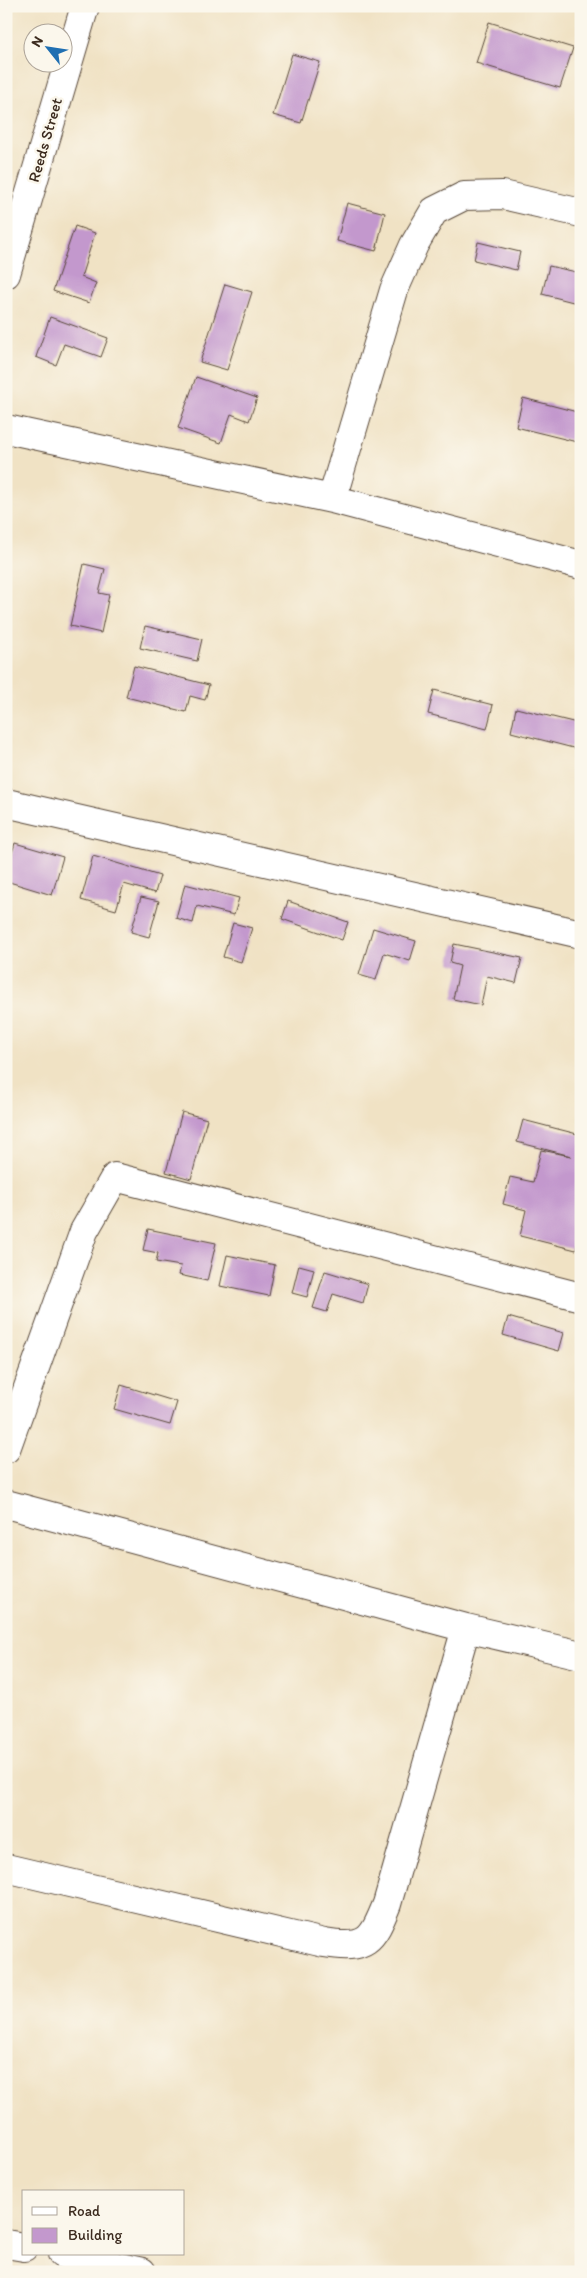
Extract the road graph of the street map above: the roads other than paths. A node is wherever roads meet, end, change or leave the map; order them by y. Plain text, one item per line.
1 (85, 6) edge
2 (581, 213) edge
3 (6, 274) edge
4 (6, 429) edge
5 (332, 499) junction
6 (581, 565) edge
7 (6, 804) edge
8 (581, 934) edge
9 (581, 1297) edge
10 (6, 1449) edge
11 (6, 1504) edge
12 (466, 1628) junction
13 (581, 1655) edge
14 (6, 1868) edge
15 (6, 2244) edge
16 (22, 2247) edge
17 (71, 2256) edge
18 (142, 2272) edge

1 - 3 street, Reeds Street
2 - 5 street
4 - 5 street
5 - 6 street
7 - 8 street
9 - 10 street
11 - 12 street
12 - 13 street
12 - 14 street
15 - 16 street
17 - 18 street

